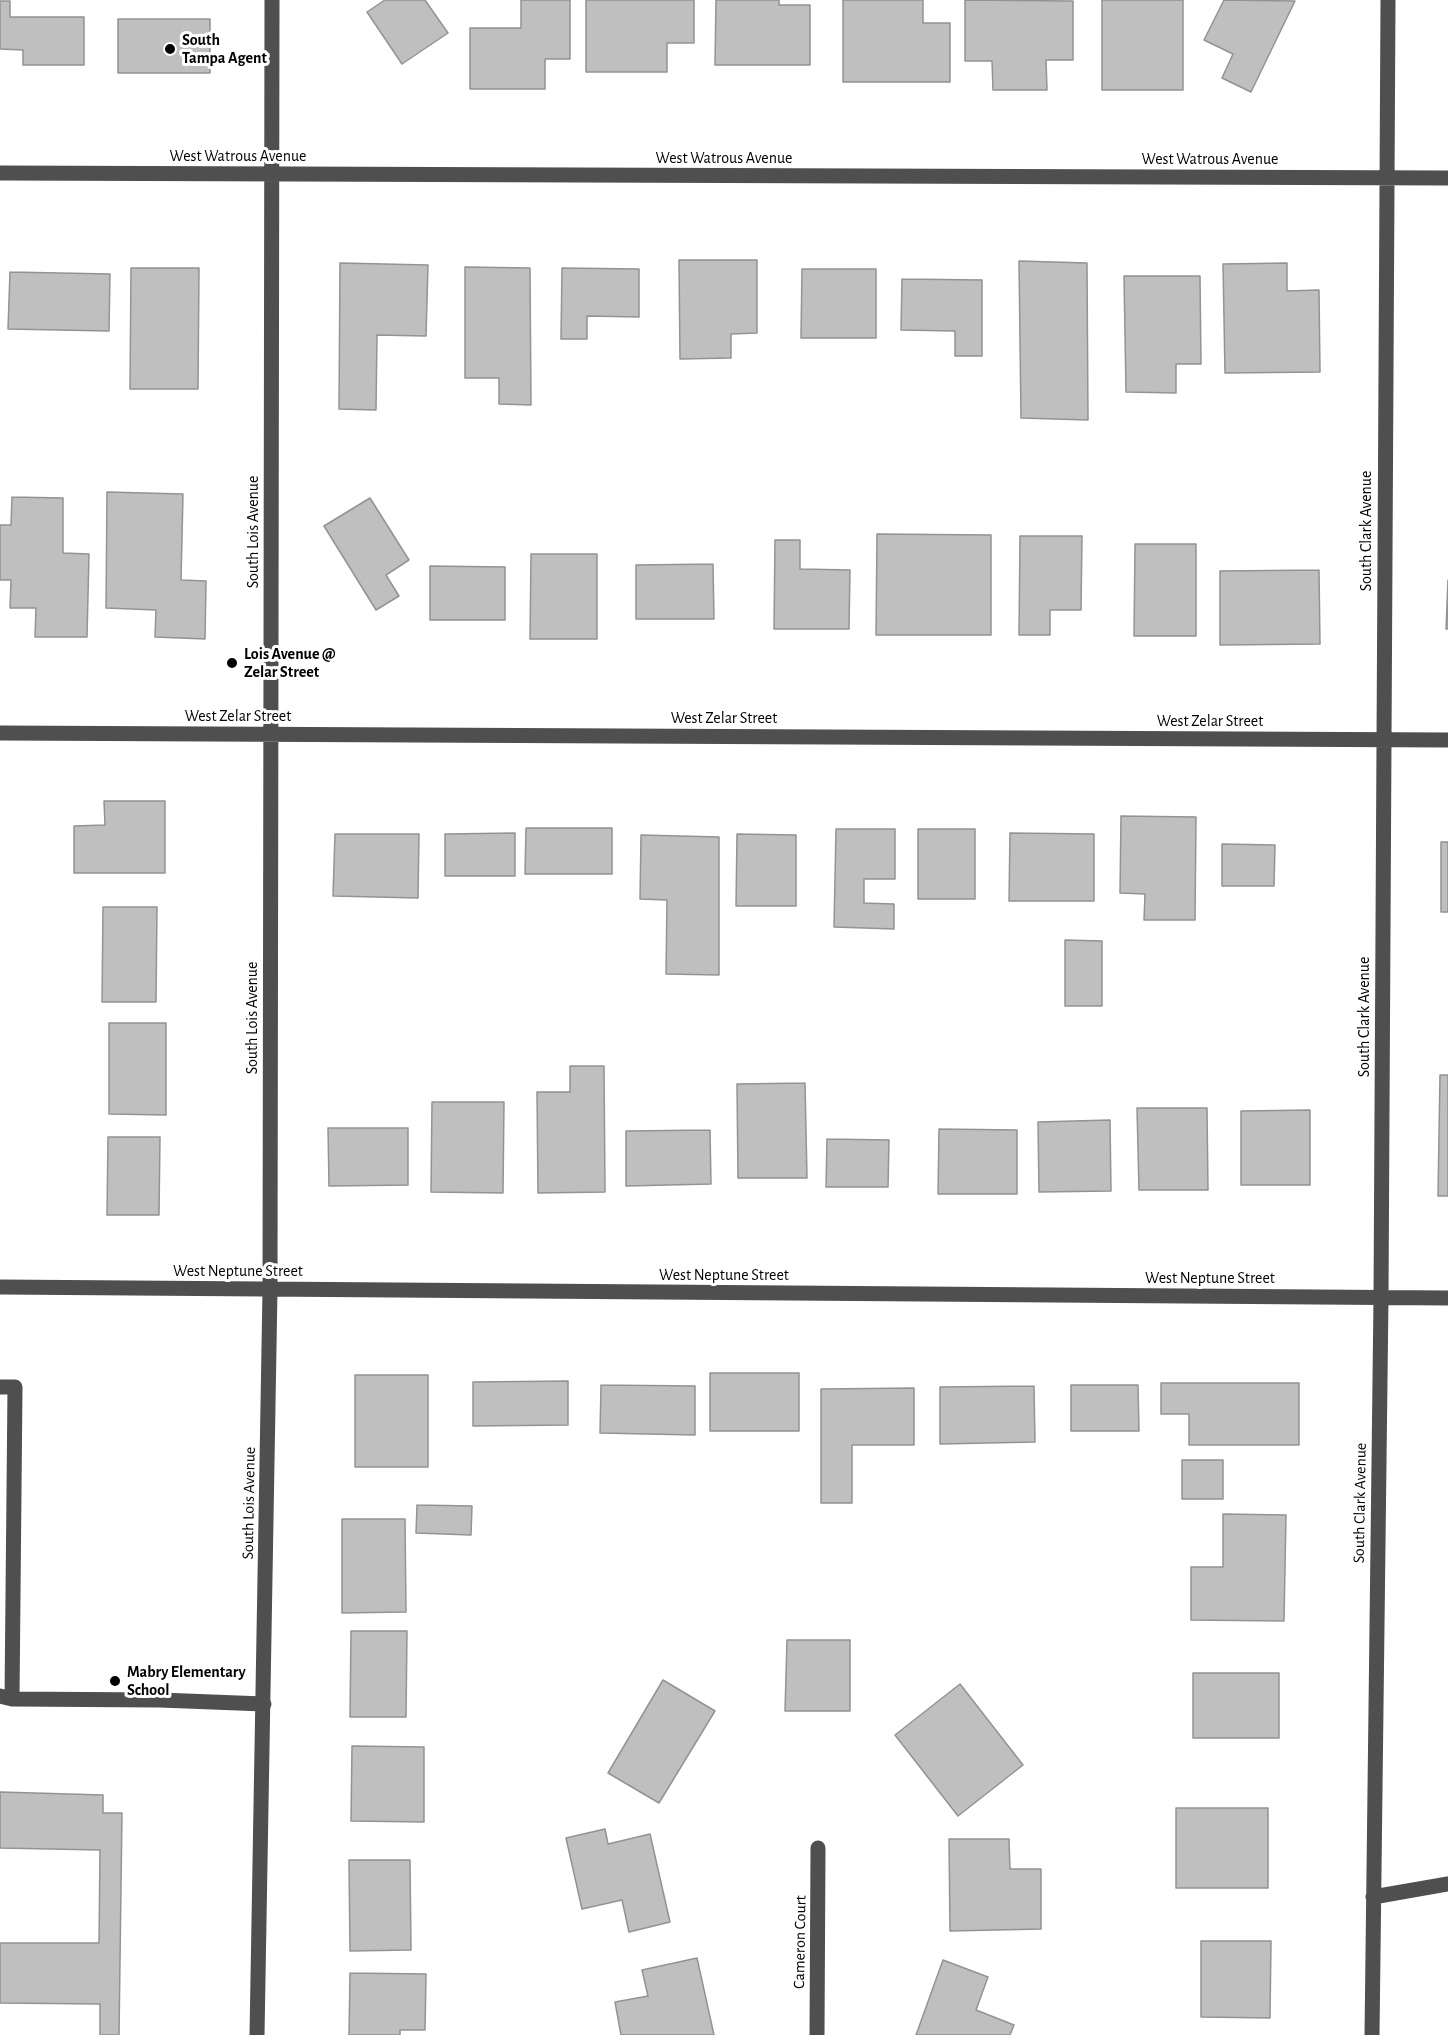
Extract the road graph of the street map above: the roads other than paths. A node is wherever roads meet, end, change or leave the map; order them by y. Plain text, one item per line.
1 (272, 0) edge
2 (1388, 0) edge
3 (0, 174) edge
4 (271, 174) junction
5 (1386, 178) junction
6 (1448, 178) edge
7 (0, 733) edge
8 (271, 734) junction
9 (1382, 739) junction
10 (1448, 740) edge
11 (0, 1287) edge
12 (270, 1290) junction
13 (1381, 1298) junction
14 (1448, 1298) edge
15 (0, 1387) edge
16 (6, 1697) edge
17 (264, 1704) junction
18 (818, 1848) dead end
19 (1448, 1884) edge
20 (1373, 1897) junction
21 (256, 2035) edge
22 (817, 2035) edge
23 (1372, 2035) edge

1 - 4 street, South Lois Avenue
2 - 5 street, South Clark Avenue
3 - 4 street, West Watrous Avenue
4 - 5 street, West Watrous Avenue
4 - 8 street, South Lois Avenue
5 - 6 street, West Watrous Avenue
5 - 9 street, South Clark Avenue
7 - 8 street, West Zelar Street
8 - 9 street, West Zelar Street
8 - 12 street, South Lois Avenue
9 - 10 street, West Zelar Street
9 - 13 street, South Clark Avenue
11 - 12 street, West Neptune Street
12 - 13 street, West Neptune Street
12 - 17 street, South Lois Avenue
13 - 14 street, West Neptune Street
13 - 20 street, South Clark Avenue
15 - 16 street
16 - 17 street
17 - 21 street, South Lois Avenue
18 - 22 street, Cameron Court
19 - 20 street
20 - 23 street, South Clark Avenue

